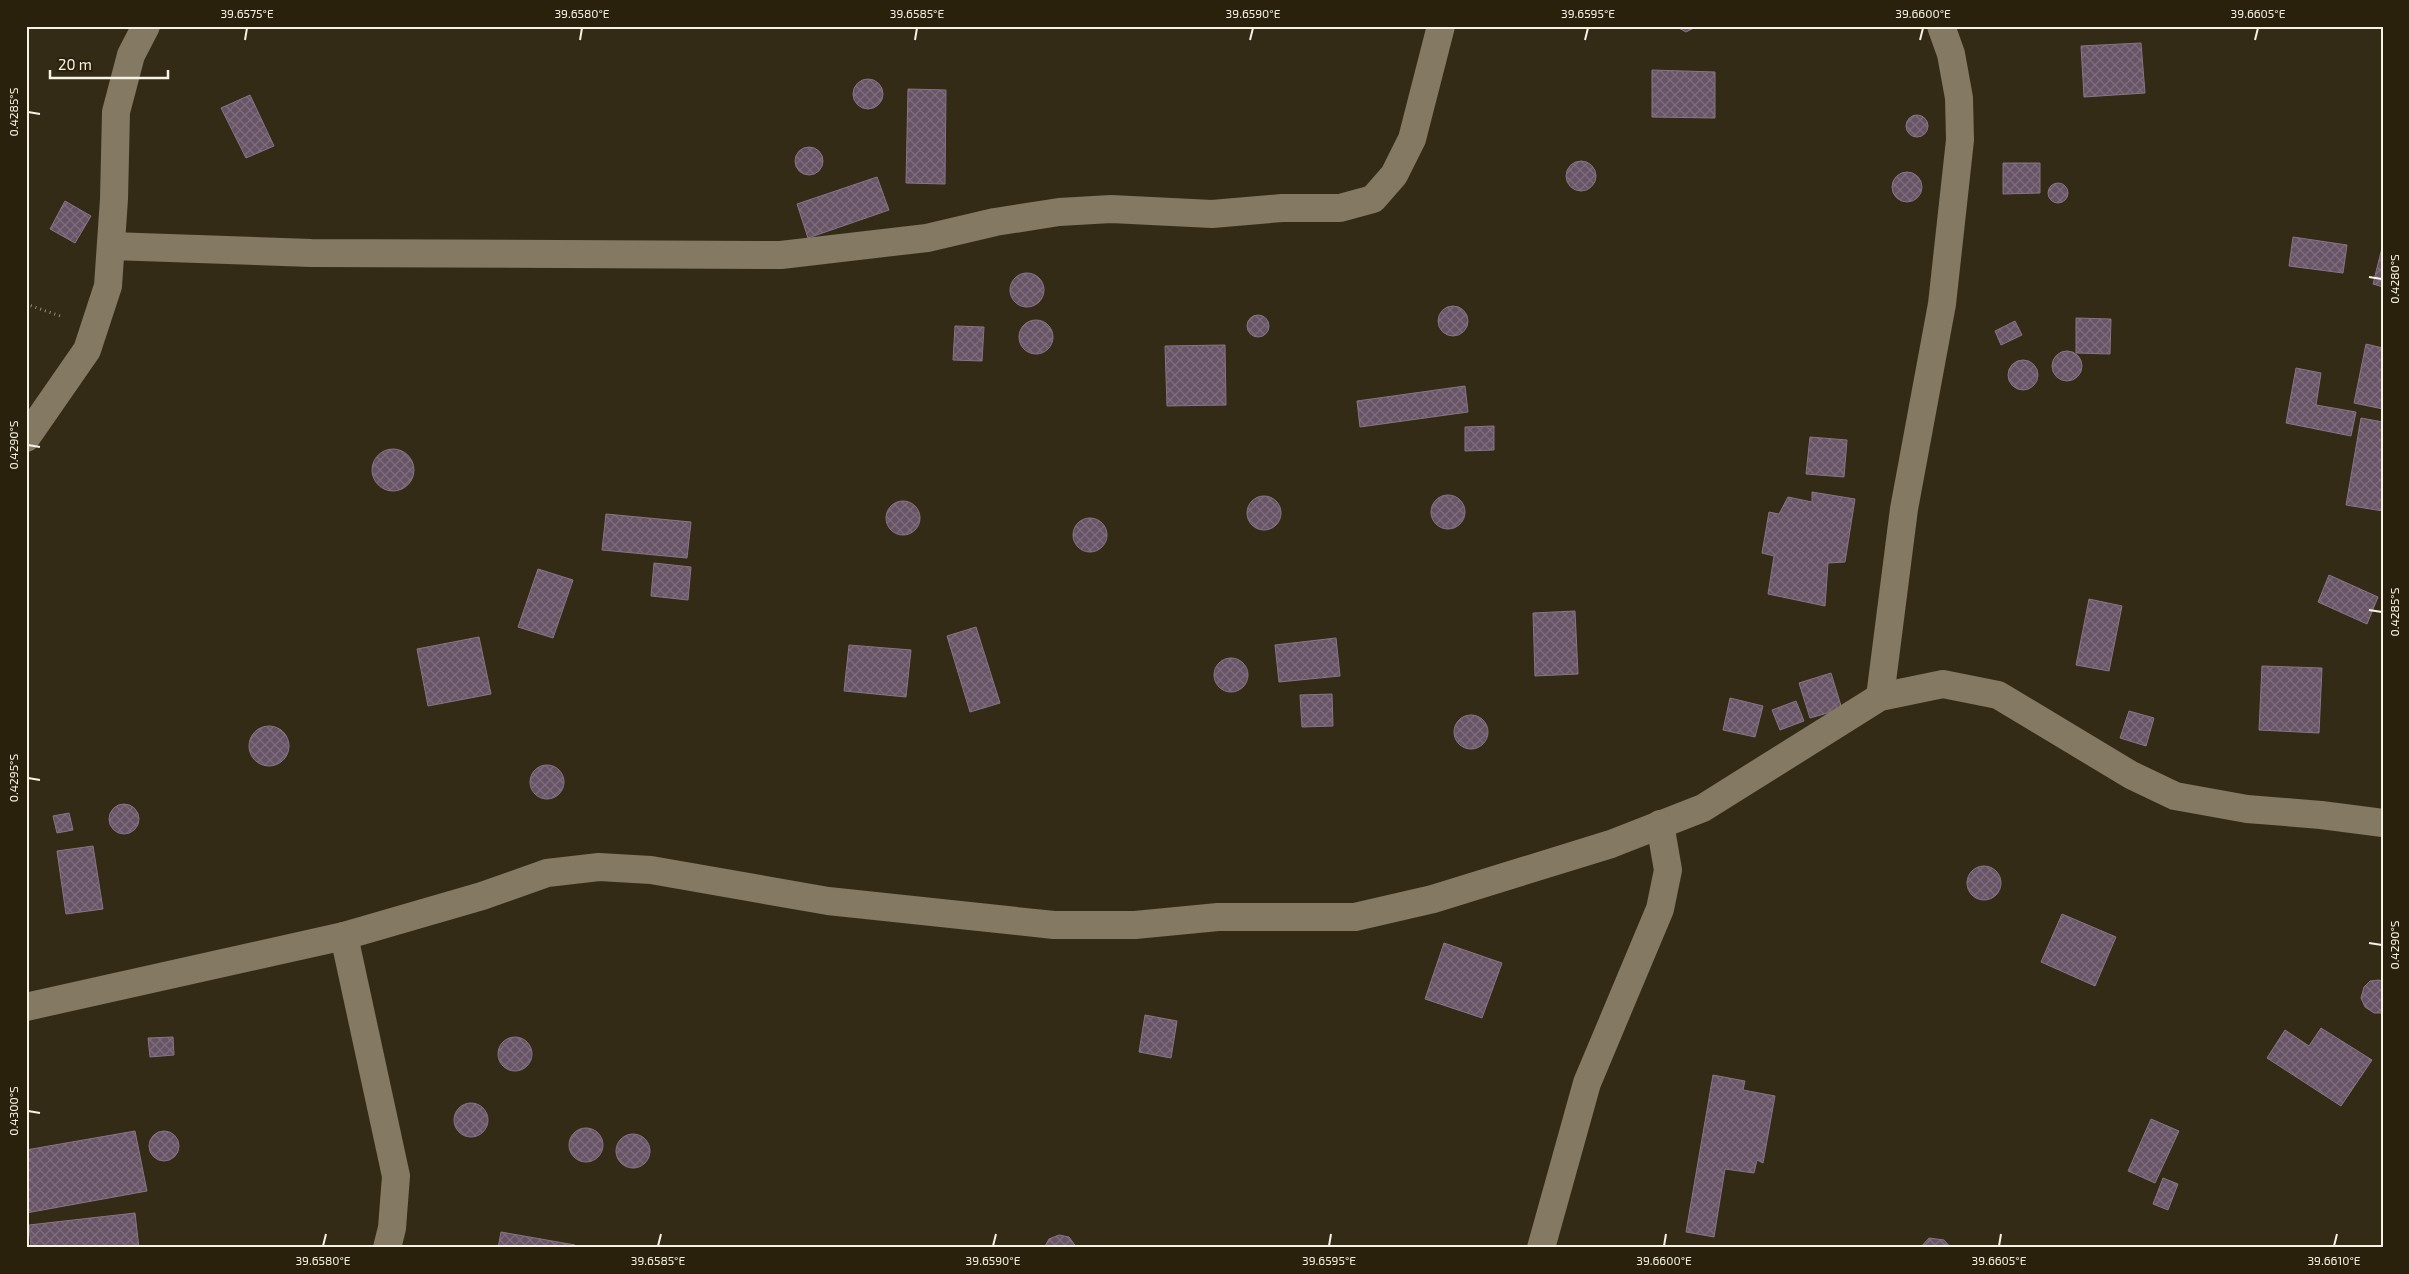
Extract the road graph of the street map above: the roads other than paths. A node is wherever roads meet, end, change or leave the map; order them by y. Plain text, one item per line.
1 (146, 26) edge
2 (1441, 26) edge
3 (1941, 26) edge
4 (111, 246) junction
5 (26, 438) edge
6 (1880, 697) junction
7 (2383, 823) edge
8 (1660, 824) junction
9 (344, 936) junction
10 (26, 1007) edge
11 (387, 1248) edge
12 (1541, 1248) edge

1 - 4 street
2 - 4 street
3 - 6 street
4 - 5 street
6 - 7 street
6 - 8 street
8 - 9 street
8 - 12 street
9 - 10 street
9 - 11 street

